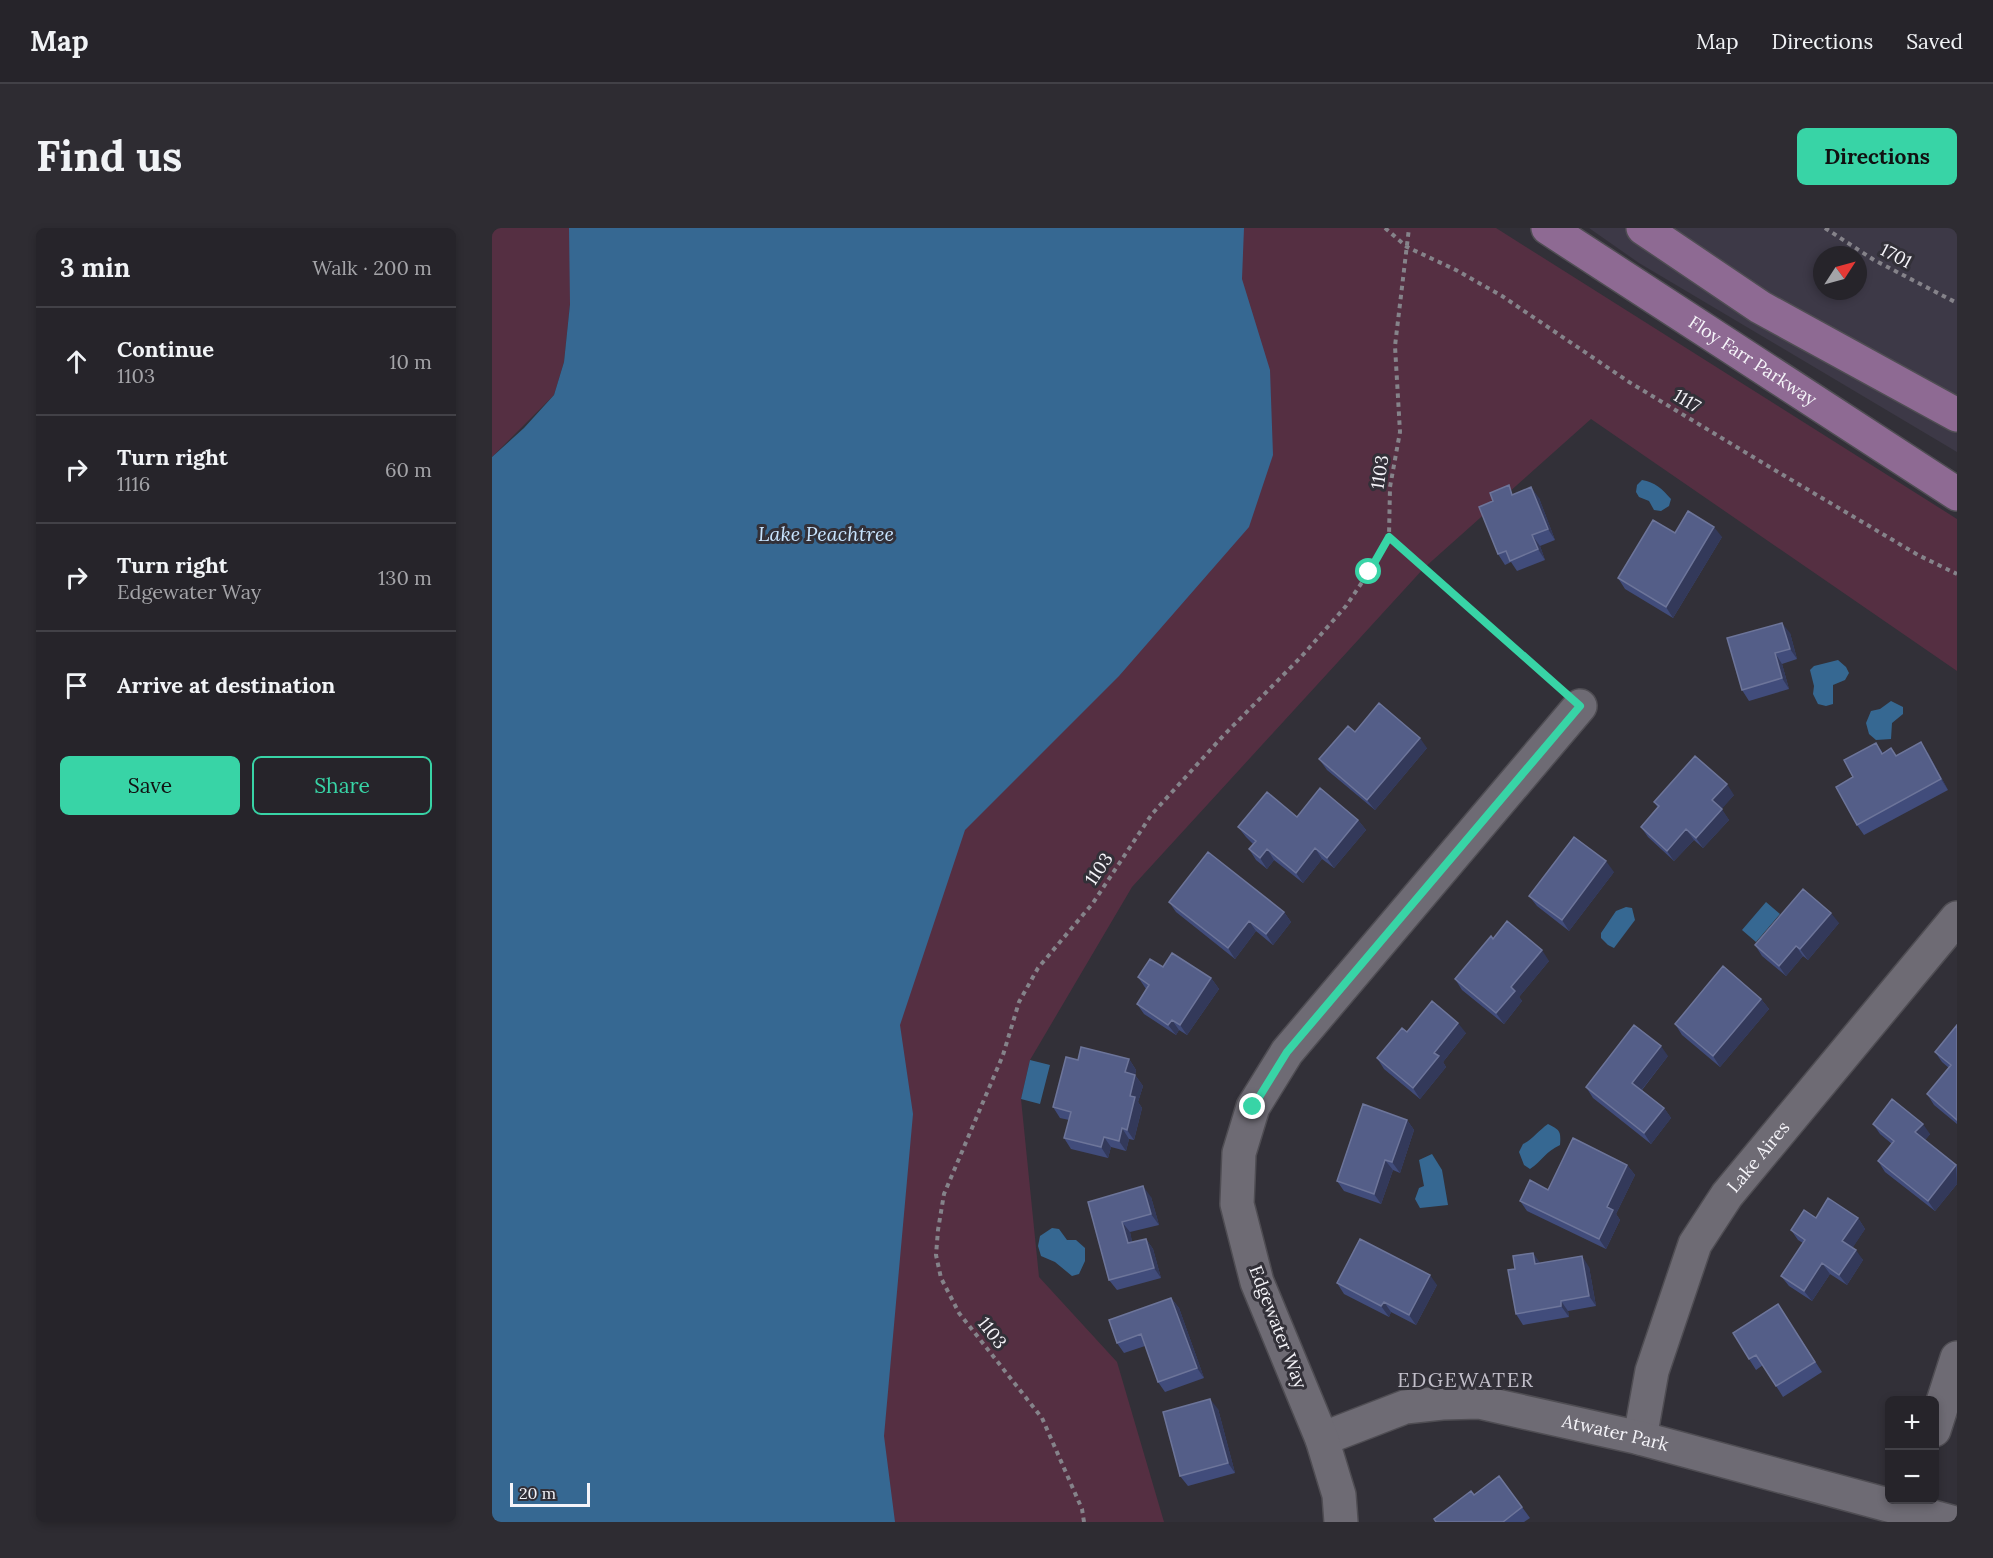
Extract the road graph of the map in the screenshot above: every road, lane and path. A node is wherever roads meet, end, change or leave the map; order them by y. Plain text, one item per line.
1 (1385, 228) edge
2 (1409, 228) edge
3 (1548, 228) edge
4 (1642, 228) edge
5 (1825, 228) edge
6 (1407, 247) junction
7 (1957, 303) edge
8 (1957, 415) edge
9 (1957, 494) edge
10 (1389, 537) junction
11 (1957, 574) edge
12 (1580, 706) joint
13 (1957, 918) edge
14 (1957, 1358) edge
15 (1939, 1417) edge
16 (1640, 1437) junction
17 (1322, 1439) junction
18 (1909, 1510) edge
19 (1084, 1522) edge
20 (1341, 1522) edge
21 (1952, 1522) edge

1 - 6 path
2 - 6 path, 1103
3 - 9 main road, Floy Farr Parkway
4 - 8 main road
5 - 7 path, 1701
6 - 10 path, 1103
6 - 11 path, 1117
10 - 12 path
10 - 19 path, 1103
12 - 17 street, Edgewater Way
13 - 16 street, Lake Aires
14 - 15 street
16 - 17 street, Atwater Park
16 - 18 street, Atwater Park
17 - 20 street, Edgewater Way
18 - 21 street, Atwater Park

